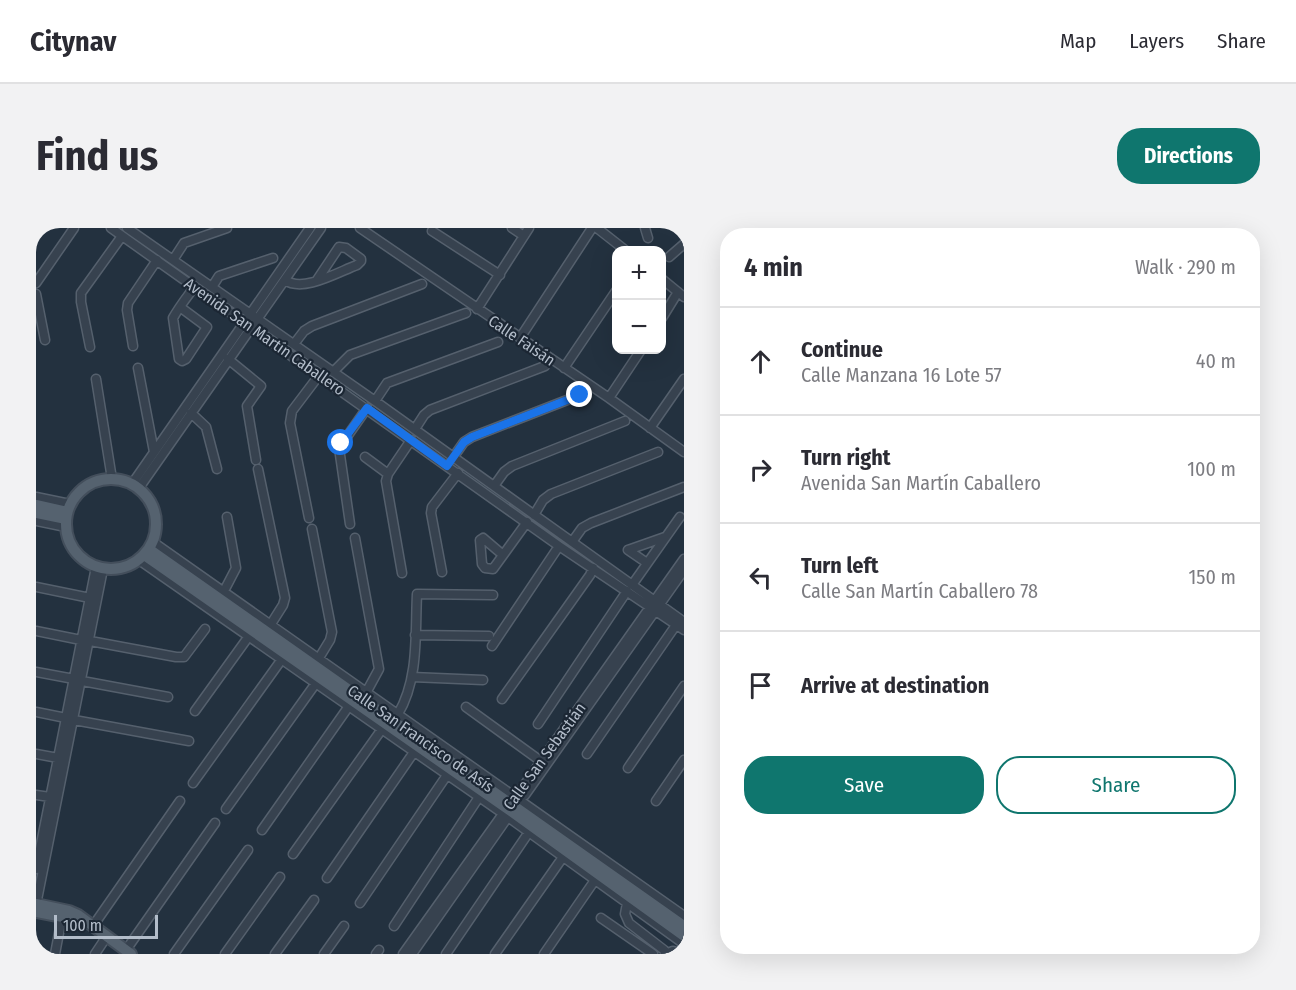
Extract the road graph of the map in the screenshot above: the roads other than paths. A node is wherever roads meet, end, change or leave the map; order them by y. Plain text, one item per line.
1 (74, 228) edge
2 (111, 228) edge
3 (227, 228) edge
4 (310, 228) edge
5 (321, 228) edge
6 (360, 228) edge
7 (380, 228) edge
8 (512, 228) edge
9 (594, 228) edge
10 (645, 228) edge
11 (432, 231) dead end
12 (125, 232) edge
13 (527, 232) edge
14 (648, 238) dead end
15 (377, 239) junction
16 (684, 244) edge
17 (619, 246) edge
18 (273, 258) dead end
19 (669, 258) dead end
20 (158, 260) junction
21 (172, 261) junction
22 (500, 275) junction
23 (285, 280) junction
24 (317, 280) junction
25 (666, 282) edge
26 (36, 284) edge
27 (422, 284) dead end
28 (195, 286) junction
29 (212, 287) junction
30 (36, 294) edge
31 (681, 294) edge
32 (612, 297) edge
33 (180, 307) junction
34 (477, 309) junction
35 (666, 313) edge
36 (466, 314) dead end
37 (253, 316) junction
38 (248, 324) junction
39 (520, 338) junction
40 (45, 340) dead end
41 (498, 342) dead end
42 (294, 344) junction
43 (132, 346) dead end
44 (90, 347) dead end
45 (638, 354) edge
46 (228, 359) junction
47 (545, 366) dead end
48 (138, 368) dead end
49 (564, 368) junction
50 (333, 372) junction
51 (320, 374) junction
52 (96, 379) dead end
53 (684, 379) edge
54 (580, 395) dead end
55 (609, 398) junction
56 (375, 401) junction
57 (367, 408) junction
58 (191, 413) junction
59 (626, 421) dead end
60 (650, 428) junction
61 (415, 429) junction
62 (411, 440) junction
63 (153, 452) junction
64 (658, 452) dead end
65 (684, 453) edge
66 (365, 457) dead end
67 (453, 457) junction
68 (447, 466) junction
69 (217, 469) dead end
70 (387, 474) junction
71 (458, 474) junction
72 (112, 479) junction
73 (135, 486) junction
74 (494, 486) junction
75 (684, 487) edge
76 (36, 497) edge
77 (36, 506) edge
78 (36, 513) edge
79 (534, 515) junction
80 (67, 516) junction
81 (227, 517) dead end
82 (680, 517) dead end
83 (309, 518) dead end
84 (36, 521) edge
85 (527, 522) junction
86 (350, 524) dead end
87 (312, 529) dead end
88 (666, 537) junction
89 (355, 538) dead end
90 (572, 542) junction
91 (559, 546) junction
92 (146, 552) junction
93 (504, 555) dead end
94 (684, 559) edge
95 (647, 563) junction
96 (99, 568) junction
97 (593, 568) junction
98 (684, 570) edge
99 (442, 572) dead end
100 (402, 573) dead end
101 (36, 587) edge
102 (629, 588) junction
103 (224, 591) junction
104 (493, 595) dead end
105 (90, 598) junction
106 (655, 605) junction
107 (271, 624) junction
108 (681, 626) edge
109 (205, 629) dead end
110 (36, 631) edge
111 (415, 635) junction
112 (249, 636) junction
113 (489, 636) dead end
114 (86, 641) junction
115 (492, 646) dead end
116 (319, 658) junction
117 (282, 659) junction
118 (36, 672) edge
119 (412, 676) junction
120 (78, 680) junction
121 (483, 680) dead end
122 (316, 683) junction
123 (684, 686) edge
124 (366, 692) junction
125 (168, 697) dead end
126 (502, 699) dead end
127 (349, 706) junction
128 (466, 707) dead end
129 (195, 711) dead end
130 (36, 712) edge
131 (398, 714) junction
132 (70, 719) junction
133 (538, 724) dead end
134 (382, 729) junction
135 (189, 741) dead end
136 (414, 752) junction
137 (36, 754) edge
138 (587, 754) dead end
139 (58, 758) junction
140 (684, 760) edge
141 (542, 762) junction
142 (628, 768) dead end
143 (447, 775) junction
144 (193, 783) dead end
145 (36, 795) edge
146 (50, 797) junction
147 (479, 797) junction
148 (180, 801) dead end
149 (656, 801) dead end
150 (512, 807) junction
151 (226, 809) dead end
152 (215, 823) dead end
153 (262, 830) dead end
154 (529, 832) junction
155 (39, 837) edge
156 (248, 850) dead end
157 (293, 854) dead end
158 (563, 857) junction
159 (36, 869) edge
160 (280, 877) dead end
161 (327, 878) dead end
162 (595, 880) junction
163 (314, 900) dead end
164 (360, 903) dead end
165 (627, 903) junction
166 (36, 904) edge
167 (36, 912) edge
168 (684, 916) edge
169 (62, 917) junction
170 (601, 918) dead end
171 (93, 926) junction
172 (344, 926) dead end
173 (394, 926) dead end
174 (684, 926) edge
175 (684, 936) edge
176 (103, 942) junction
177 (684, 944) edge
178 (126, 953) edge
179 (55, 954) edge
180 (96, 954) edge
181 (174, 954) edge
182 (225, 954) edge
183 (275, 954) edge
184 (324, 954) edge
185 (403, 954) edge
186 (412, 954) edge
187 (446, 954) edge
188 (495, 954) edge
189 (544, 954) edge
190 (653, 954) edge
191 (665, 954) edge
192 (681, 954) edge

1 - 26 street
2 - 12 street, Avenida San Martín Caballero
3 - 21 street
4 - 37 street
5 - 23 street
6 - 15 street, Calle Faisán
7 - 15 street
8 - 13 street
9 - 17 street
9 - 39 street
10 - 14 street
11 - 22 street
12 - 20 street, Avenida San Martín Caballero
12 - 21 street, Avenida San Martín Caballero
12 - 44 street
13 - 22 street
15 - 34 street, Calle Faisán
16 - 19 street
18 - 29 street
20 - 28 street, Avenida San Martín Caballero
20 - 43 street
21 - 29 street, Avenida San Martín Caballero
22 - 34 street
23 - 24 street
23 - 37 street
24 - 24 street
25 - 31 street
27 - 42 street
28 - 33 street
28 - 38 street, Avenida San Martín Caballero
29 - 37 street, Avenida San Martín Caballero
30 - 40 street
31 - 35 street
32 - 49 street
33 - 33 street
34 - 39 street, Calle Faisán
36 - 50 street
37 - 38 street
37 - 42 street, Avenida San Martín Caballero
38 - 46 street
38 - 51 street, Avenida San Martín Caballero
38 - 63 street
39 - 49 street, Calle Faisán
41 - 56 street
42 - 50 street, Avenida San Martín Caballero
45 - 55 street
46 - 58 street
46 - 107 street
47 - 61 street
48 - 63 street
49 - 55 street, Calle Faisán
50 - 56 street, Avenida San Martín Caballero
51 - 57 street, Avenida San Martín Caballero
51 - 83 street
52 - 72 street
53 - 60 street
54 - 67 street
55 - 60 street, Calle Faisán
56 - 61 street, Avenida San Martín Caballero
57 - 62 street, Avenida San Martín Caballero
57 - 86 street
58 - 69 street
58 - 73 street
59 - 74 street
60 - 65 street, Calle Faisán
61 - 67 street, Avenida San Martín Caballero
62 - 68 street, Avenida San Martín Caballero
62 - 70 street
63 - 73 street
64 - 79 street
66 - 70 street
67 - 68 street
67 - 74 street, Avenida San Martín Caballero
68 - 71 street, Avenida San Martín Caballero
70 - 100 street
71 - 85 street, Avenida San Martín Caballero
71 - 99 street
72 - 73 main road
72 - 80 main road
73 - 92 main road
74 - 79 street, Avenida San Martín Caballero
75 - 90 street
76 - 80 street
77 - 80 main road
78 - 80 main road
79 - 90 street, Avenida San Martín Caballero
80 - 84 street
80 - 96 main road
81 - 103 street
82 - 88 street
85 - 91 street, Avenida San Martín Caballero
85 - 93 street
87 - 116 street
88 - 95 street
88 - 95 street
89 - 124 street
90 - 102 street, Avenida San Martín Caballero
91 - 97 street, Avenida San Martín Caballero
91 - 115 street
92 - 96 main road
92 - 103 street, Calle San Francisco de Asís
92 - 112 street, Calle San Francisco de Asís
92 - 150 main road, Calle San Francisco de Asís
94 - 106 street, Calle San Sebastián
95 - 102 street
96 - 105 street
96 - 114 street
97 - 102 street, Avenida San Martín Caballero
97 - 126 street
98 - 106 street, Calle San Sebastián
101 - 105 street
102 - 106 street, Avenida San Martín Caballero
102 - 133 street
103 - 107 street, Calle San Francisco de Asís
104 - 111 street
105 - 114 street
106 - 108 street, Avenida San Martín Caballero
106 - 141 street, Calle San Sebastián
106 - 150 street, Calle San Sebastián
107 - 116 street, Calle San Francisco de Asís
108 - 138 street
109 - 114 street
110 - 114 street
111 - 113 street
111 - 119 street
112 - 117 street, Calle San Francisco de Asís
112 - 129 street
114 - 120 street
116 - 124 street, Calle San Francisco de Asís
117 - 122 street, Calle San Francisco de Asís
117 - 144 street
118 - 120 street
119 - 121 street
119 - 131 street
120 - 125 street
120 - 132 street
122 - 127 street, Calle San Francisco de Asís
122 - 151 street
123 - 142 street
124 - 131 street, Calle San Francisco de Asís
127 - 134 street, Calle San Francisco de Asís
127 - 153 street
128 - 141 street
130 - 132 street
131 - 150 street, Calle San Francisco de Asís
132 - 135 street
132 - 139 street
132 - 166 street
134 - 136 street, Calle San Francisco de Asís
134 - 157 street
136 - 143 street, Calle San Francisco de Asís
136 - 161 street
137 - 139 street
139 - 146 street
140 - 149 street
141 - 150 street, Calle San Sebastián
143 - 147 street, Calle San Francisco de Asís
143 - 164 street
145 - 146 street
146 - 155 street
147 - 150 street, Calle San Francisco de Asís
147 - 173 street
148 - 171 street
150 - 154 street, Calle San Francisco de Asís
150 - 168 street, Calle San Francisco de Asís
150 - 174 main road, Calle San Francisco de Asís
150 - 175 main road, Calle San Francisco de Asís
150 - 185 street, Calle San Sebastián
150 - 186 street, Calle San Sebastián
152 - 178 street
154 - 158 street, Calle San Francisco de Asís
154 - 187 street
155 - 159 street
156 - 181 street
158 - 162 street, Calle San Francisco de Asís
158 - 188 street
160 - 182 street
162 - 165 street, Calle San Francisco de Asís
162 - 189 street
163 - 183 street
165 - 177 street, Calle San Francisco de Asís
165 - 191 street
166 - 171 main road
167 - 169 main road
169 - 176 main road
169 - 179 street
170 - 190 street
171 - 178 main road
172 - 184 street
176 - 178 main road
176 - 180 street
191 - 192 street

